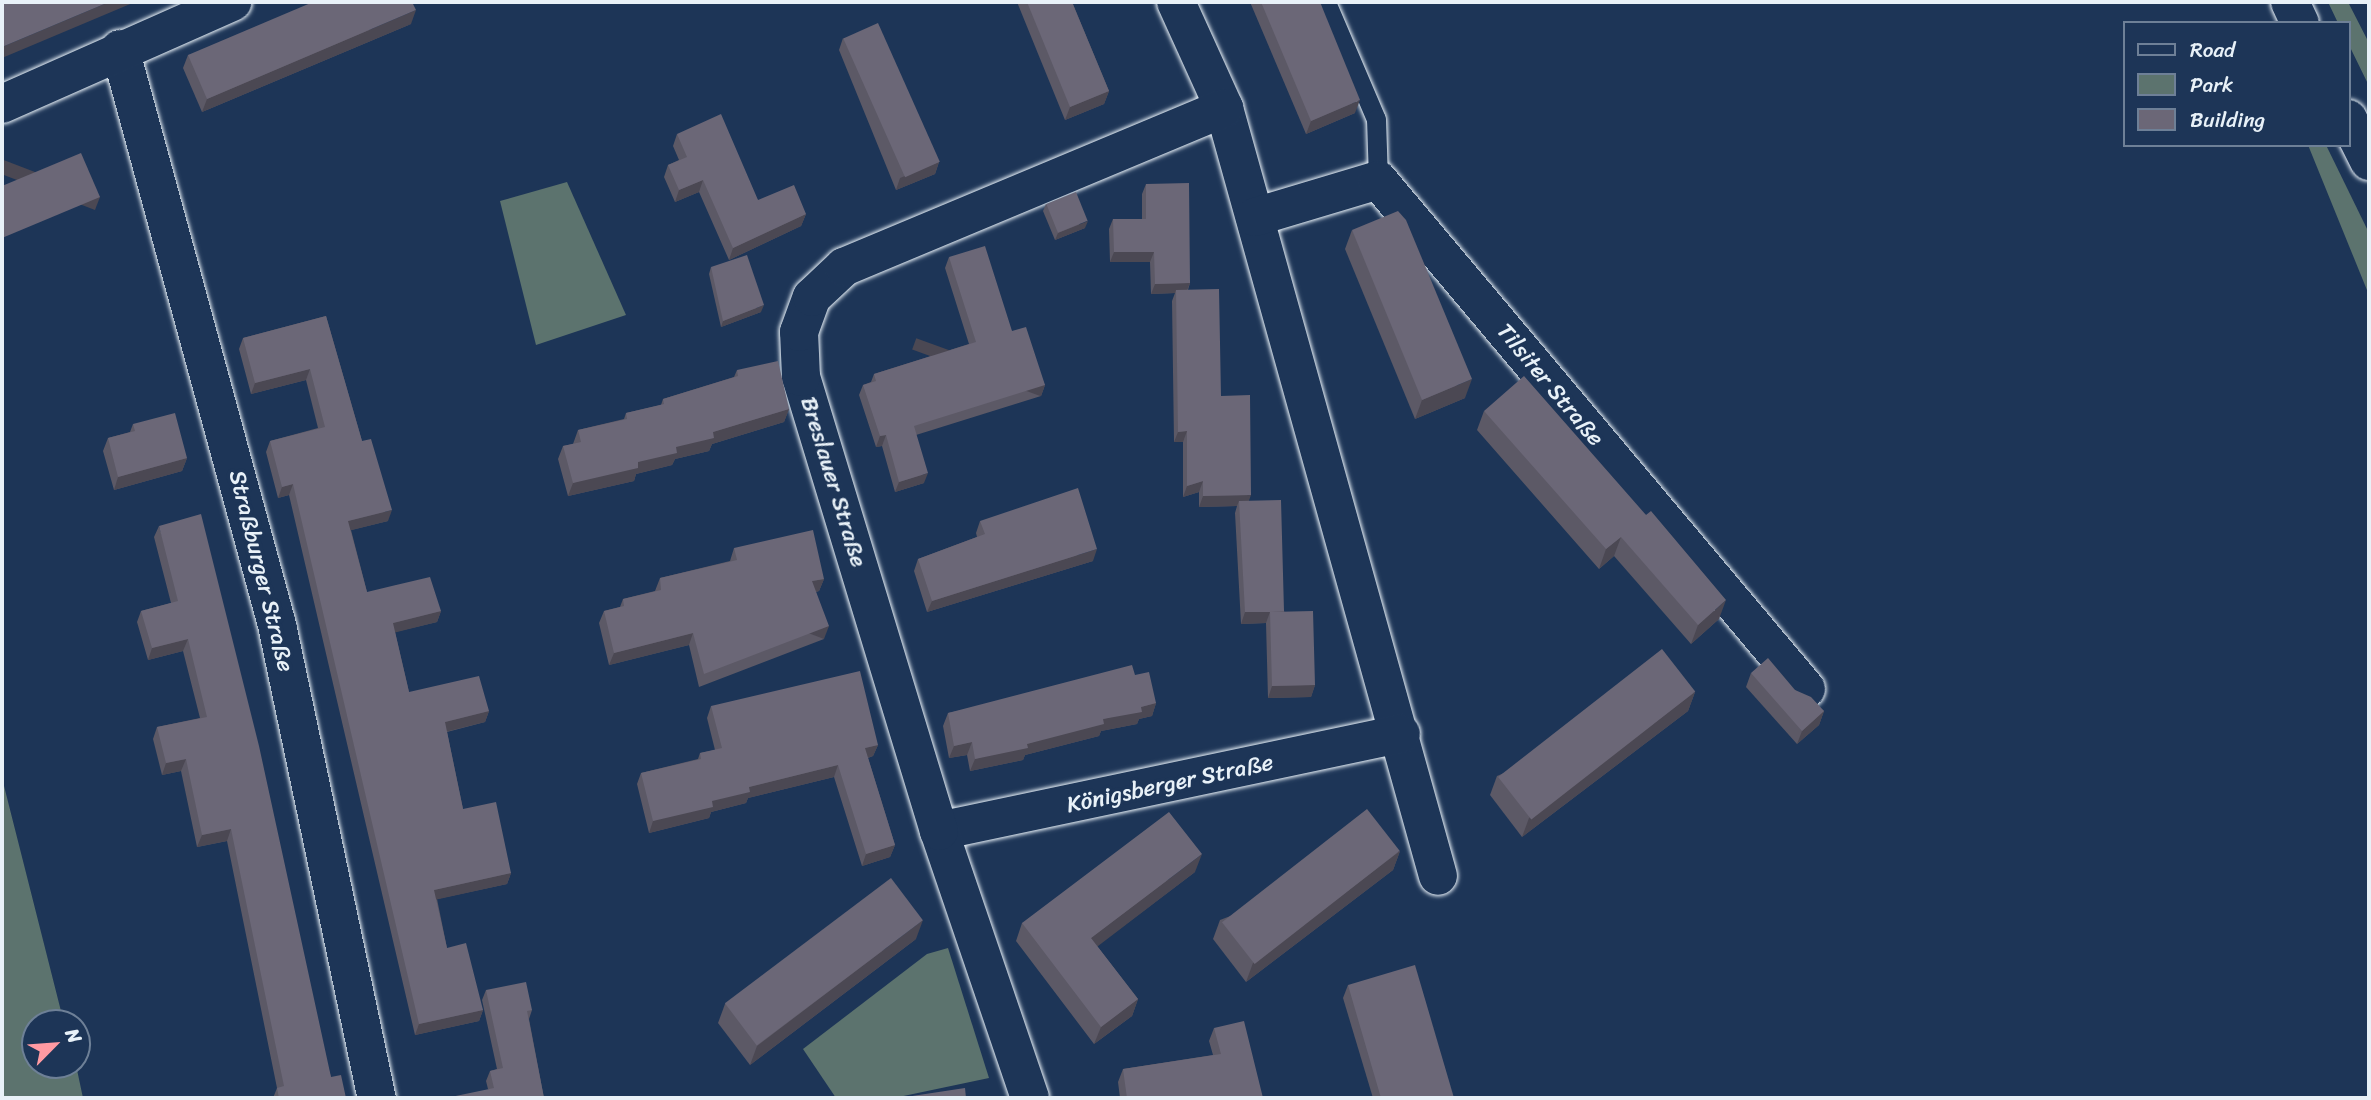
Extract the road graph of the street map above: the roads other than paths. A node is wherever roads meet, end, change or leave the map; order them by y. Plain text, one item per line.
1 (232, 2) edge
2 (1176, 2) edge
3 (1326, 2) edge
4 (2290, 2) edge
5 (2299, 21) edge
6 (120, 49) junction
7 (2, 104) edge
8 (1224, 108) junction
9 (2350, 123) edge
10 (2369, 161) edge
11 (1378, 180) junction
12 (1255, 217) junction
13 (1806, 689) dead end
14 (1401, 734) junction
15 (939, 831) junction
16 (1438, 876) dead end
17 (377, 1098) edge
18 (1030, 1098) edge

1 - 6 street
2 - 8 street
3 - 11 lane
4 - 5 street
6 - 7 street
6 - 17 street, Straßburger Straße
8 - 12 street
8 - 15 street, Breslauer Straße
9 - 10 street
11 - 12 street
11 - 13 street, Tilsiter Straße
12 - 14 street
14 - 15 street, Königsberger Straße
14 - 16 street
15 - 18 street, Breslauer Straße

